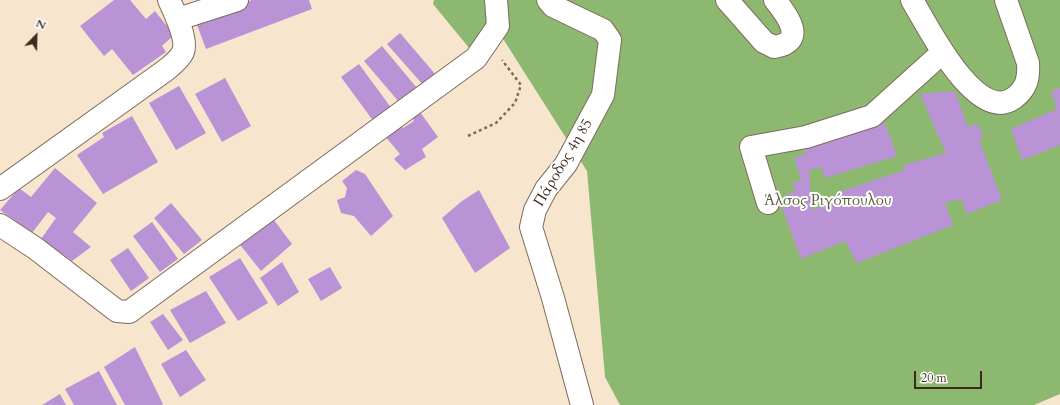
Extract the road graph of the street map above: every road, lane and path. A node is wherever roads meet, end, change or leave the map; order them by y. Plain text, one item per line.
1 (237, 0) edge
2 (496, 0) edge
3 (548, 0) edge
4 (727, 0) edge
5 (775, 0) edge
6 (912, 0) edge
7 (1006, 0) edge
8 (174, 10) edge
9 (488, 40) junction
10 (943, 52) junction
11 (468, 136) dead end
12 (0, 189) edge
13 (768, 203) dead end
14 (0, 225) edge
15 (582, 405) edge

1 - 8 street
2 - 9 street
3 - 15 street, Πάροδος 4η 85
4 - 5 street
6 - 10 street
7 - 10 street
8 - 12 street
9 - 11 path
9 - 14 street
10 - 13 street

